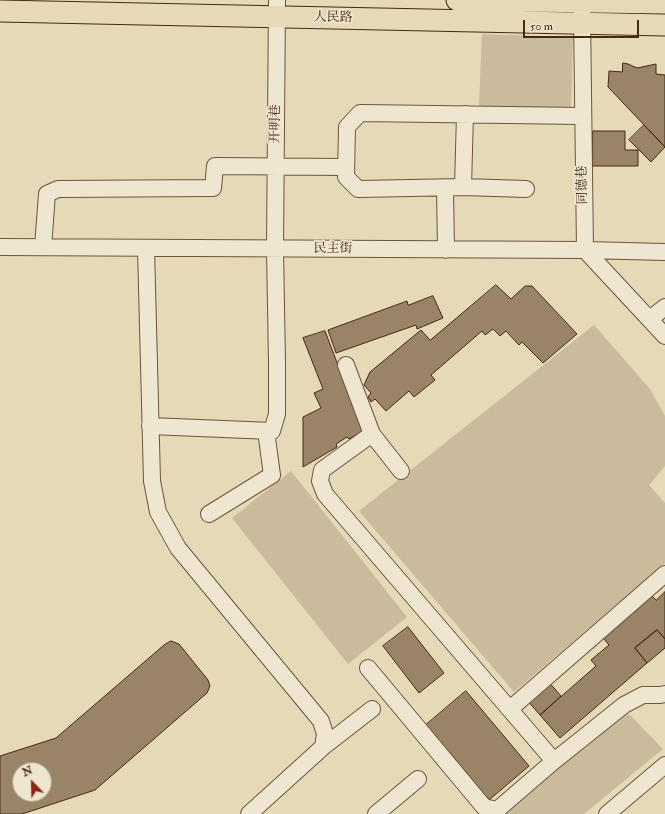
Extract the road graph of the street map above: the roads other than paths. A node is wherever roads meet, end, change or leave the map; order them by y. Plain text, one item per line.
1 (457, 0) edge
2 (582, 2) junction
3 (665, 3) edge
4 (277, 8) edge
5 (0, 11) edge
6 (582, 23) junction
7 (665, 25) edge
8 (464, 114) junction
9 (582, 116) junction
10 (276, 166) junction
11 (346, 167) junction
12 (463, 187) junction
13 (445, 188) junction
14 (526, 189) dead end
15 (0, 247) edge
16 (43, 247) junction
17 (146, 248) junction
18 (275, 249) junction
19 (446, 250) junction
20 (584, 250) junction
21 (665, 252) edge
22 (665, 307) edge
23 (650, 319) junction
24 (665, 336) edge
25 (346, 365) dead end
26 (150, 426) junction
27 (266, 431) junction
28 (372, 434) junction
29 (401, 471) dead end
30 (209, 514) dead end
31 (665, 574) edge
32 (368, 668) dead end
33 (665, 694) edge
34 (372, 709) dead end
35 (510, 709) junction
36 (323, 747) junction
37 (554, 761) junction
38 (665, 765) edge
39 (418, 779) dead end
40 (249, 814) edge
41 (376, 814) edge
42 (607, 814) edge

1 - 2 main road
2 - 3 main road
2 - 6 street, 同德巷
4 - 5 main road, 人民路
4 - 6 main road, 人民路
4 - 10 street, 开明巷
6 - 7 main road, 人民路
6 - 9 street, 同德巷
8 - 9 street
8 - 11 street
8 - 12 street
9 - 20 street, 同德巷
10 - 11 street
10 - 16 street
10 - 18 street, 开明巷
11 - 13 street
12 - 13 street
12 - 14 street
13 - 19 street
15 - 16 street, 民主街
16 - 17 street, 民主街
17 - 18 street, 民主街
17 - 26 street
18 - 19 street, 民主街
18 - 27 street, 开明巷
19 - 20 street, 民主街
20 - 21 street, 民主街
20 - 23 street
22 - 23 street
23 - 24 street
25 - 28 street
26 - 27 street
26 - 36 street
27 - 30 street
28 - 29 street
28 - 35 street
31 - 35 street
32 - 37 street
33 - 37 street
34 - 36 street
35 - 37 street
36 - 40 street
38 - 42 street
39 - 41 street

